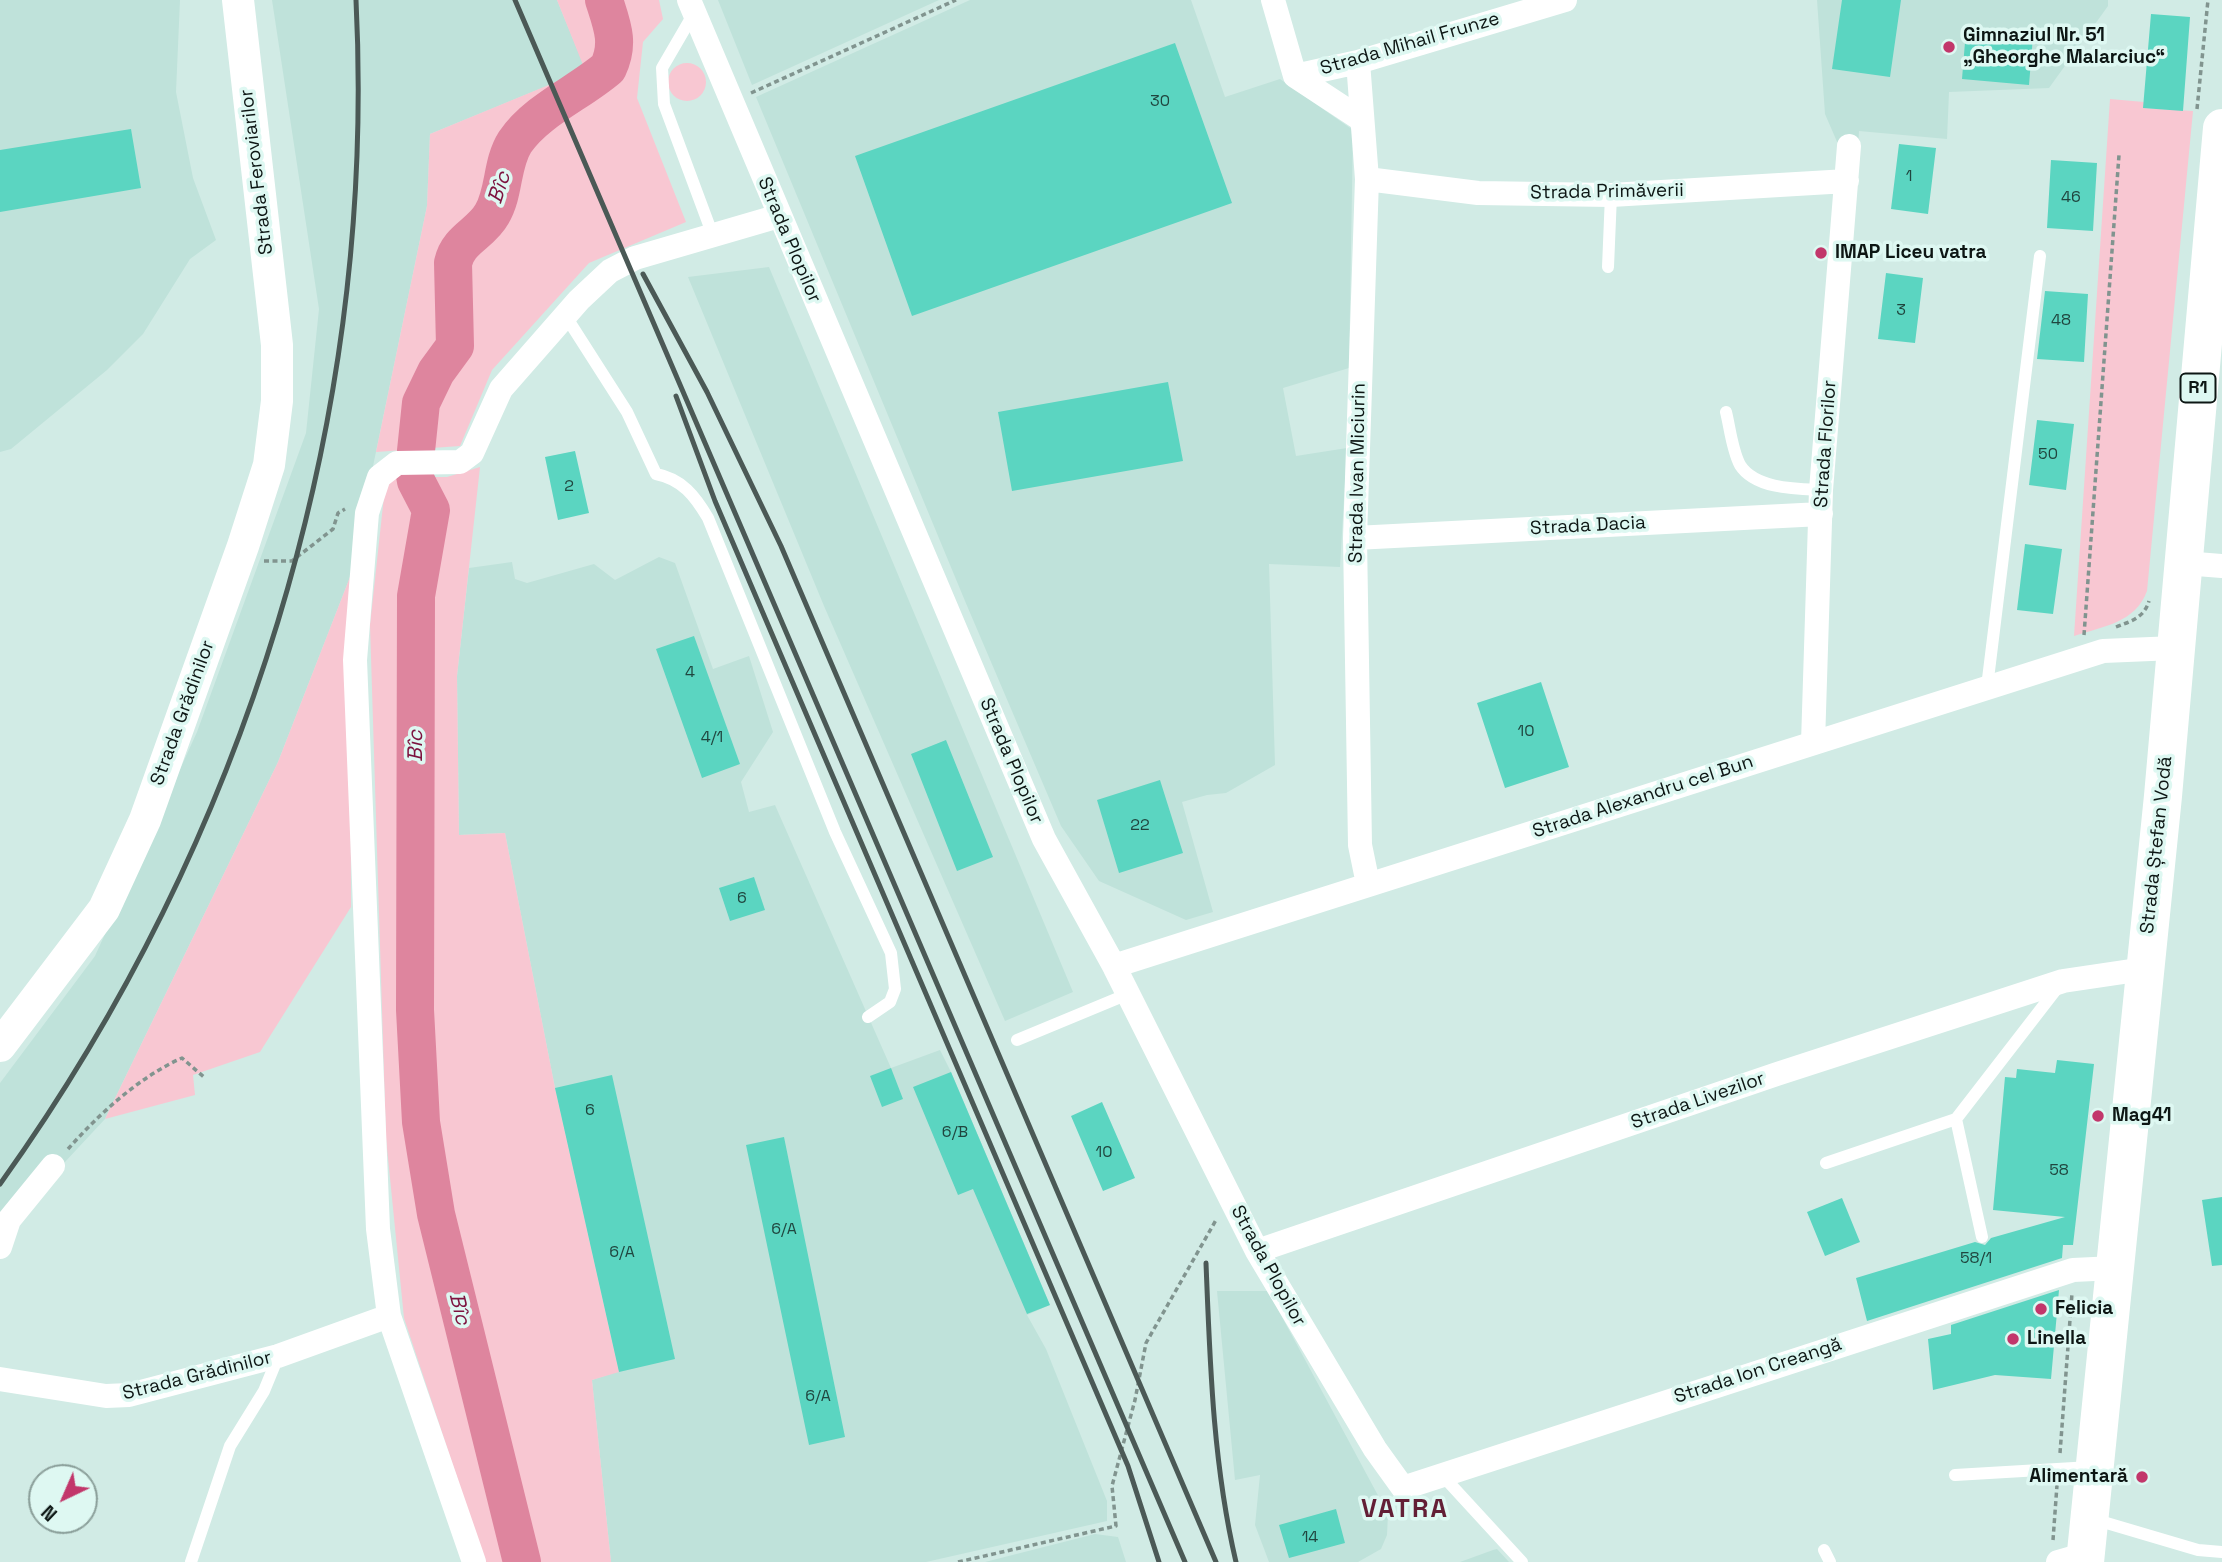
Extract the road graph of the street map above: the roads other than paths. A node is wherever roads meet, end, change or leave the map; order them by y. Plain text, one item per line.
1 (237, 0) edge
2 (1273, 0) edge
3 (1565, 0) edge
4 (692, 7) edge
5 (1358, 62) junction
6 (1295, 76) junction
7 (2210, 118) edge
8 (1362, 120) junction
9 (1849, 146) dead end
10 (1367, 179) junction
11 (1847, 181) junction
12 (1611, 195) junction
13 (779, 216) junction
14 (712, 233) junction
15 (2040, 256) dead end
16 (1608, 267) dead end
17 (565, 315) junction
18 (277, 345) joint
19 (1726, 412) dead end
20 (1821, 502) junction
21 (1355, 538) junction
22 (2184, 563) junction
23 (2222, 566) edge
24 (2175, 648) junction
25 (1987, 688) junction
26 (1813, 743) junction
27 (1368, 884) junction
28 (1114, 966) junction
29 (2144, 969) junction
30 (2063, 981) junction
31 (1128, 994) junction
32 (868, 1017) dead end
33 (1017, 1040) dead end
34 (0, 1045) edge
35 (1956, 1119) junction
36 (1826, 1163) dead end
37 (53, 1166) road end
38 (1982, 1237) dead end
39 (0, 1247) edge
40 (1257, 1251) junction
41 (2115, 1268) junction
42 (389, 1316) junction
43 (278, 1356) junction
44 (0, 1379) edge
45 (2077, 1467) junction
46 (1442, 1475) junction
47 (1955, 1475) dead end
48 (1403, 1488) joint
49 (2074, 1549) edge
50 (1824, 1550) dead end
51 (2222, 1552) edge
52 (191, 1562) edge
53 (474, 1562) edge
54 (1521, 1562) edge
55 (1830, 1562) edge

1 - 18 street, Strada Feroviarilor
2 - 6 street
3 - 5 street, Strada Mihail Frunze
4 - 13 street, Strada Plopilor
4 - 14 lane
5 - 6 street, Strada Mihail Frunze
5 - 8 street, Strada Ivan Miciurin
6 - 8 street
7 - 22 highway, Strada Ștefan Vodă / R1
8 - 10 street, Strada Ivan Miciurin
9 - 11 street, Strada Florilor
10 - 12 street, Strada Primăverii
10 - 21 street, Strada Ivan Miciurin
11 - 12 street, Strada Primăverii
11 - 20 street, Strada Florilor
12 - 16 lane
13 - 14 street
13 - 28 street, Strada Plopilor
14 - 17 street
15 - 25 lane
17 - 32 lane
17 - 42 street
18 - 34 street, Strada Grădinilor
19 - 20 lane
20 - 21 street, Strada Dacia
20 - 26 street, Strada Florilor
21 - 27 street, Strada Ivan Miciurin
22 - 23 street
22 - 24 highway, Strada Ștefan Vodă / R1
24 - 25 street, Strada Alexandru cel Bun
24 - 29 highway, Strada Ștefan Vodă / R1
25 - 26 street, Strada Alexandru cel Bun
26 - 27 street, Strada Alexandru cel Bun
27 - 28 street, Strada Alexandru cel Bun
28 - 31 street, Strada Plopilor
29 - 30 street, Strada Livezilor
29 - 41 highway, Strada Ștefan Vodă / R1
30 - 35 lane
30 - 40 street, Strada Livezilor
31 - 33 lane
31 - 40 street, Strada Plopilor
35 - 36 lane
35 - 38 lane
37 - 39 street
40 - 48 street, Strada Plopilor
41 - 45 highway, Strada Ștefan Vodă / R1
41 - 46 street, Strada Ion Creangă
42 - 43 street, Strada Grădinilor
42 - 53 street
43 - 44 street, Strada Grădinilor
43 - 52 lane
45 - 47 lane
45 - 49 highway, Strada Ștefan Vodă / R1
46 - 48 street, Strada Ion Creangă
46 - 54 lane
49 - 51 lane
50 - 55 lane

